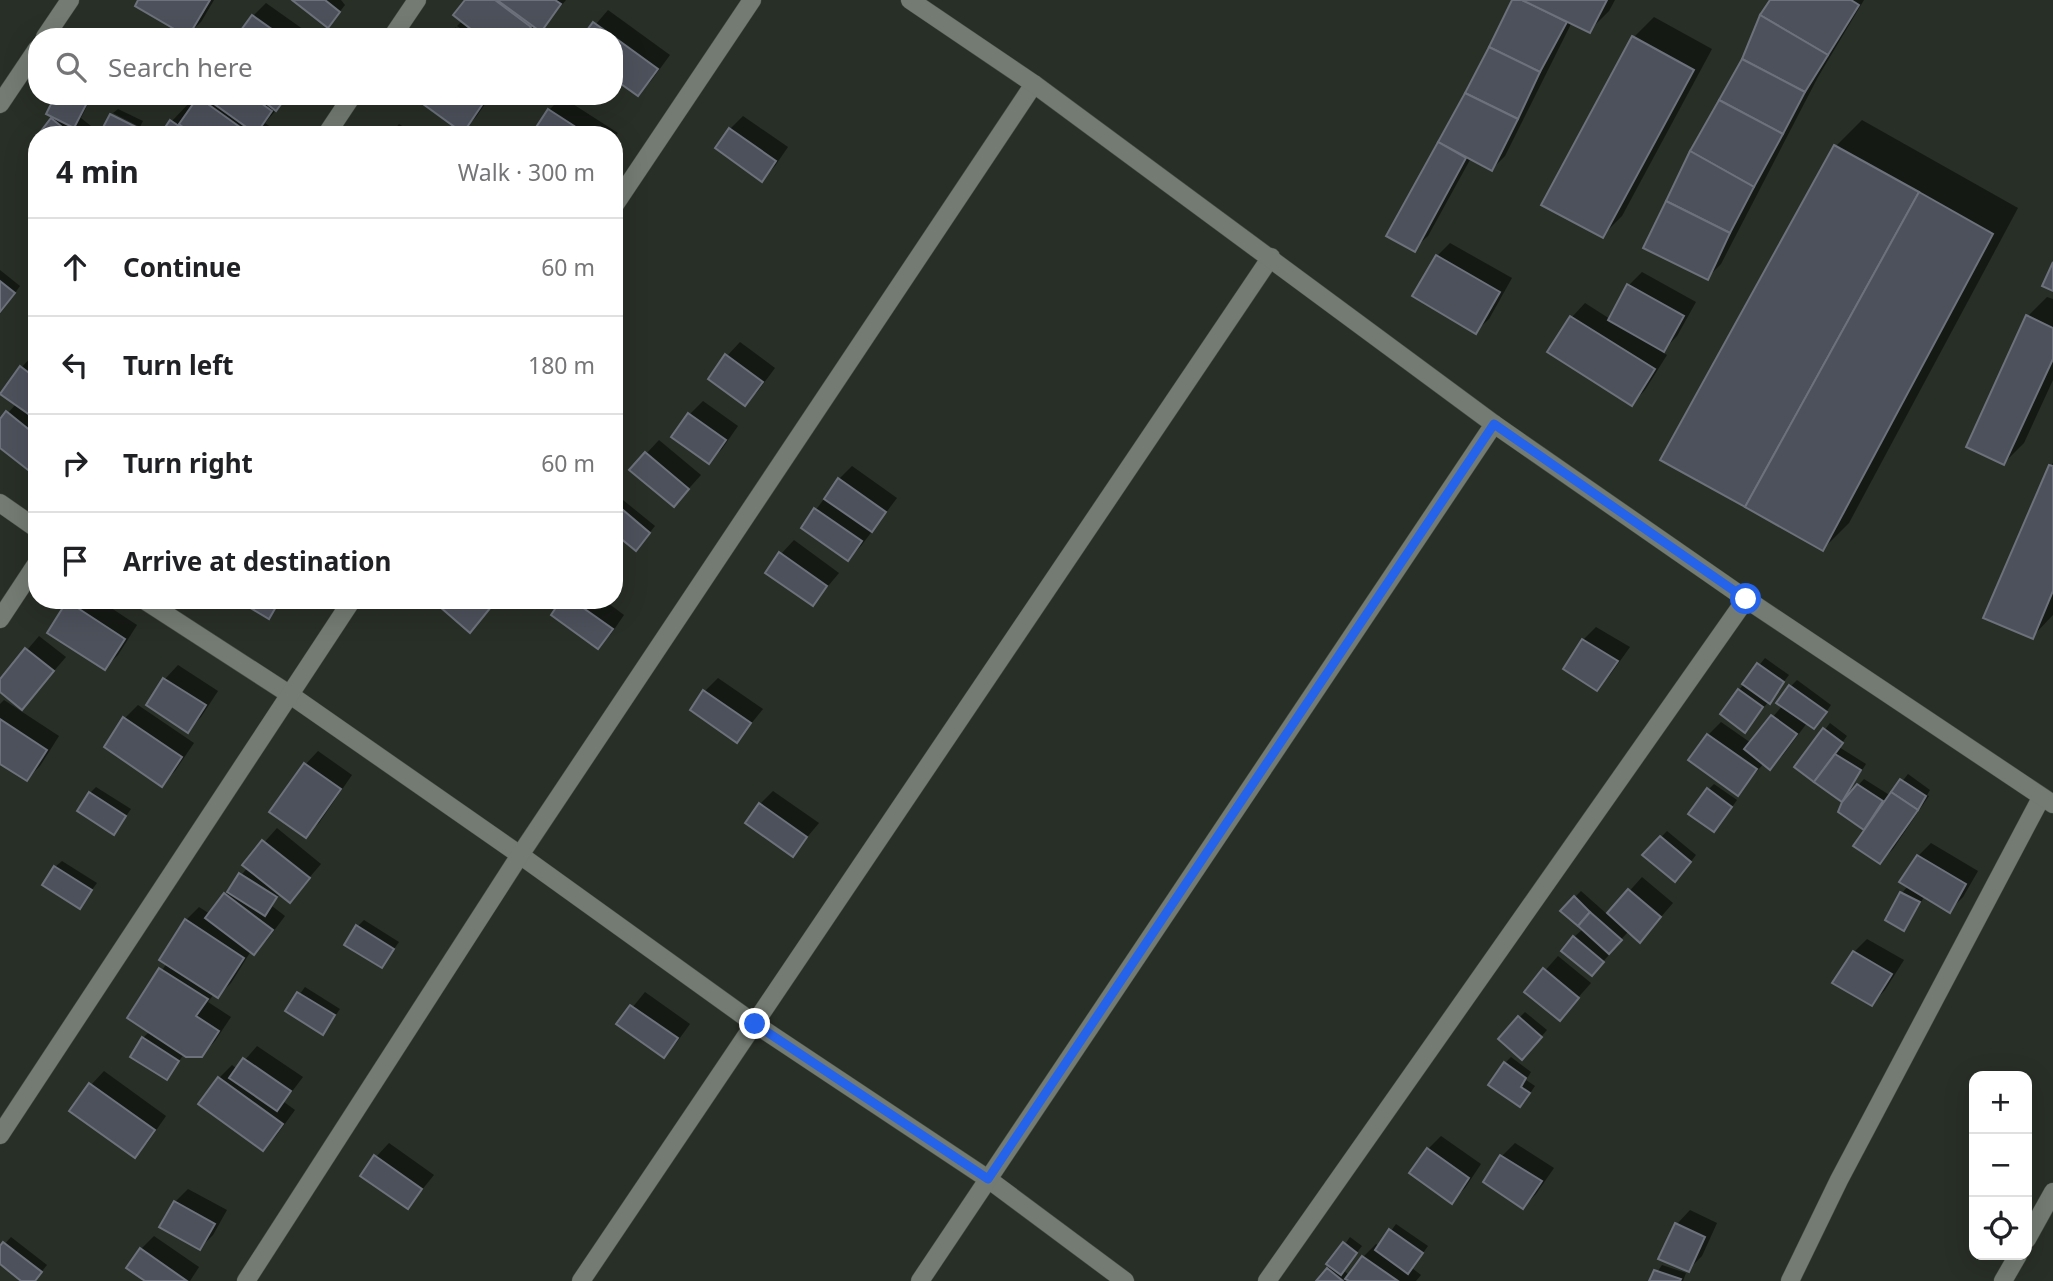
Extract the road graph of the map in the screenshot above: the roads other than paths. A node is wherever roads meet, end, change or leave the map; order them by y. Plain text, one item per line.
1 (70, 0) edge
2 (416, 0) edge
3 (752, 0) edge
4 (910, 0) edge
5 (51, 28) edge
6 (398, 28) edge
7 (28, 62) edge
8 (1034, 84) junction
9 (0, 104) edge
10 (346, 105) edge
11 (332, 126) edge
12 (623, 193) edge
13 (1270, 257) junction
14 (1494, 424) junction
15 (0, 503) edge
16 (28, 523) edge
17 (28, 577) edge
18 (1746, 599) junction
19 (158, 609) edge
20 (346, 609) edge
21 (0, 619) edge
22 (289, 694) junction
23 (2047, 801) edge
24 (520, 855) junction
25 (755, 1024) junction
26 (0, 1136) edge
27 (988, 1179) junction
28 (2053, 1192) edge
29 (2032, 1229) edge
30 (2015, 1260) edge
31 (246, 1281) edge
32 (581, 1281) edge
33 (919, 1281) edge
34 (1125, 1281) edge
35 (1266, 1281) edge
36 (1790, 1281) edge
37 (2003, 1281) edge

1 - 5 street
2 - 6 street
3 - 12 street
4 - 8 street
7 - 9 street
8 - 13 street
8 - 24 street
10 - 11 street
13 - 14 street
13 - 25 street
14 - 18 street
14 - 27 street
15 - 16 street
17 - 21 street
18 - 23 street
18 - 35 street
19 - 22 street
20 - 22 street
22 - 24 street
22 - 26 street
23 - 36 street
24 - 25 street
24 - 31 street
25 - 27 street
25 - 32 street
27 - 33 street
27 - 34 street
28 - 29 street
30 - 37 street

